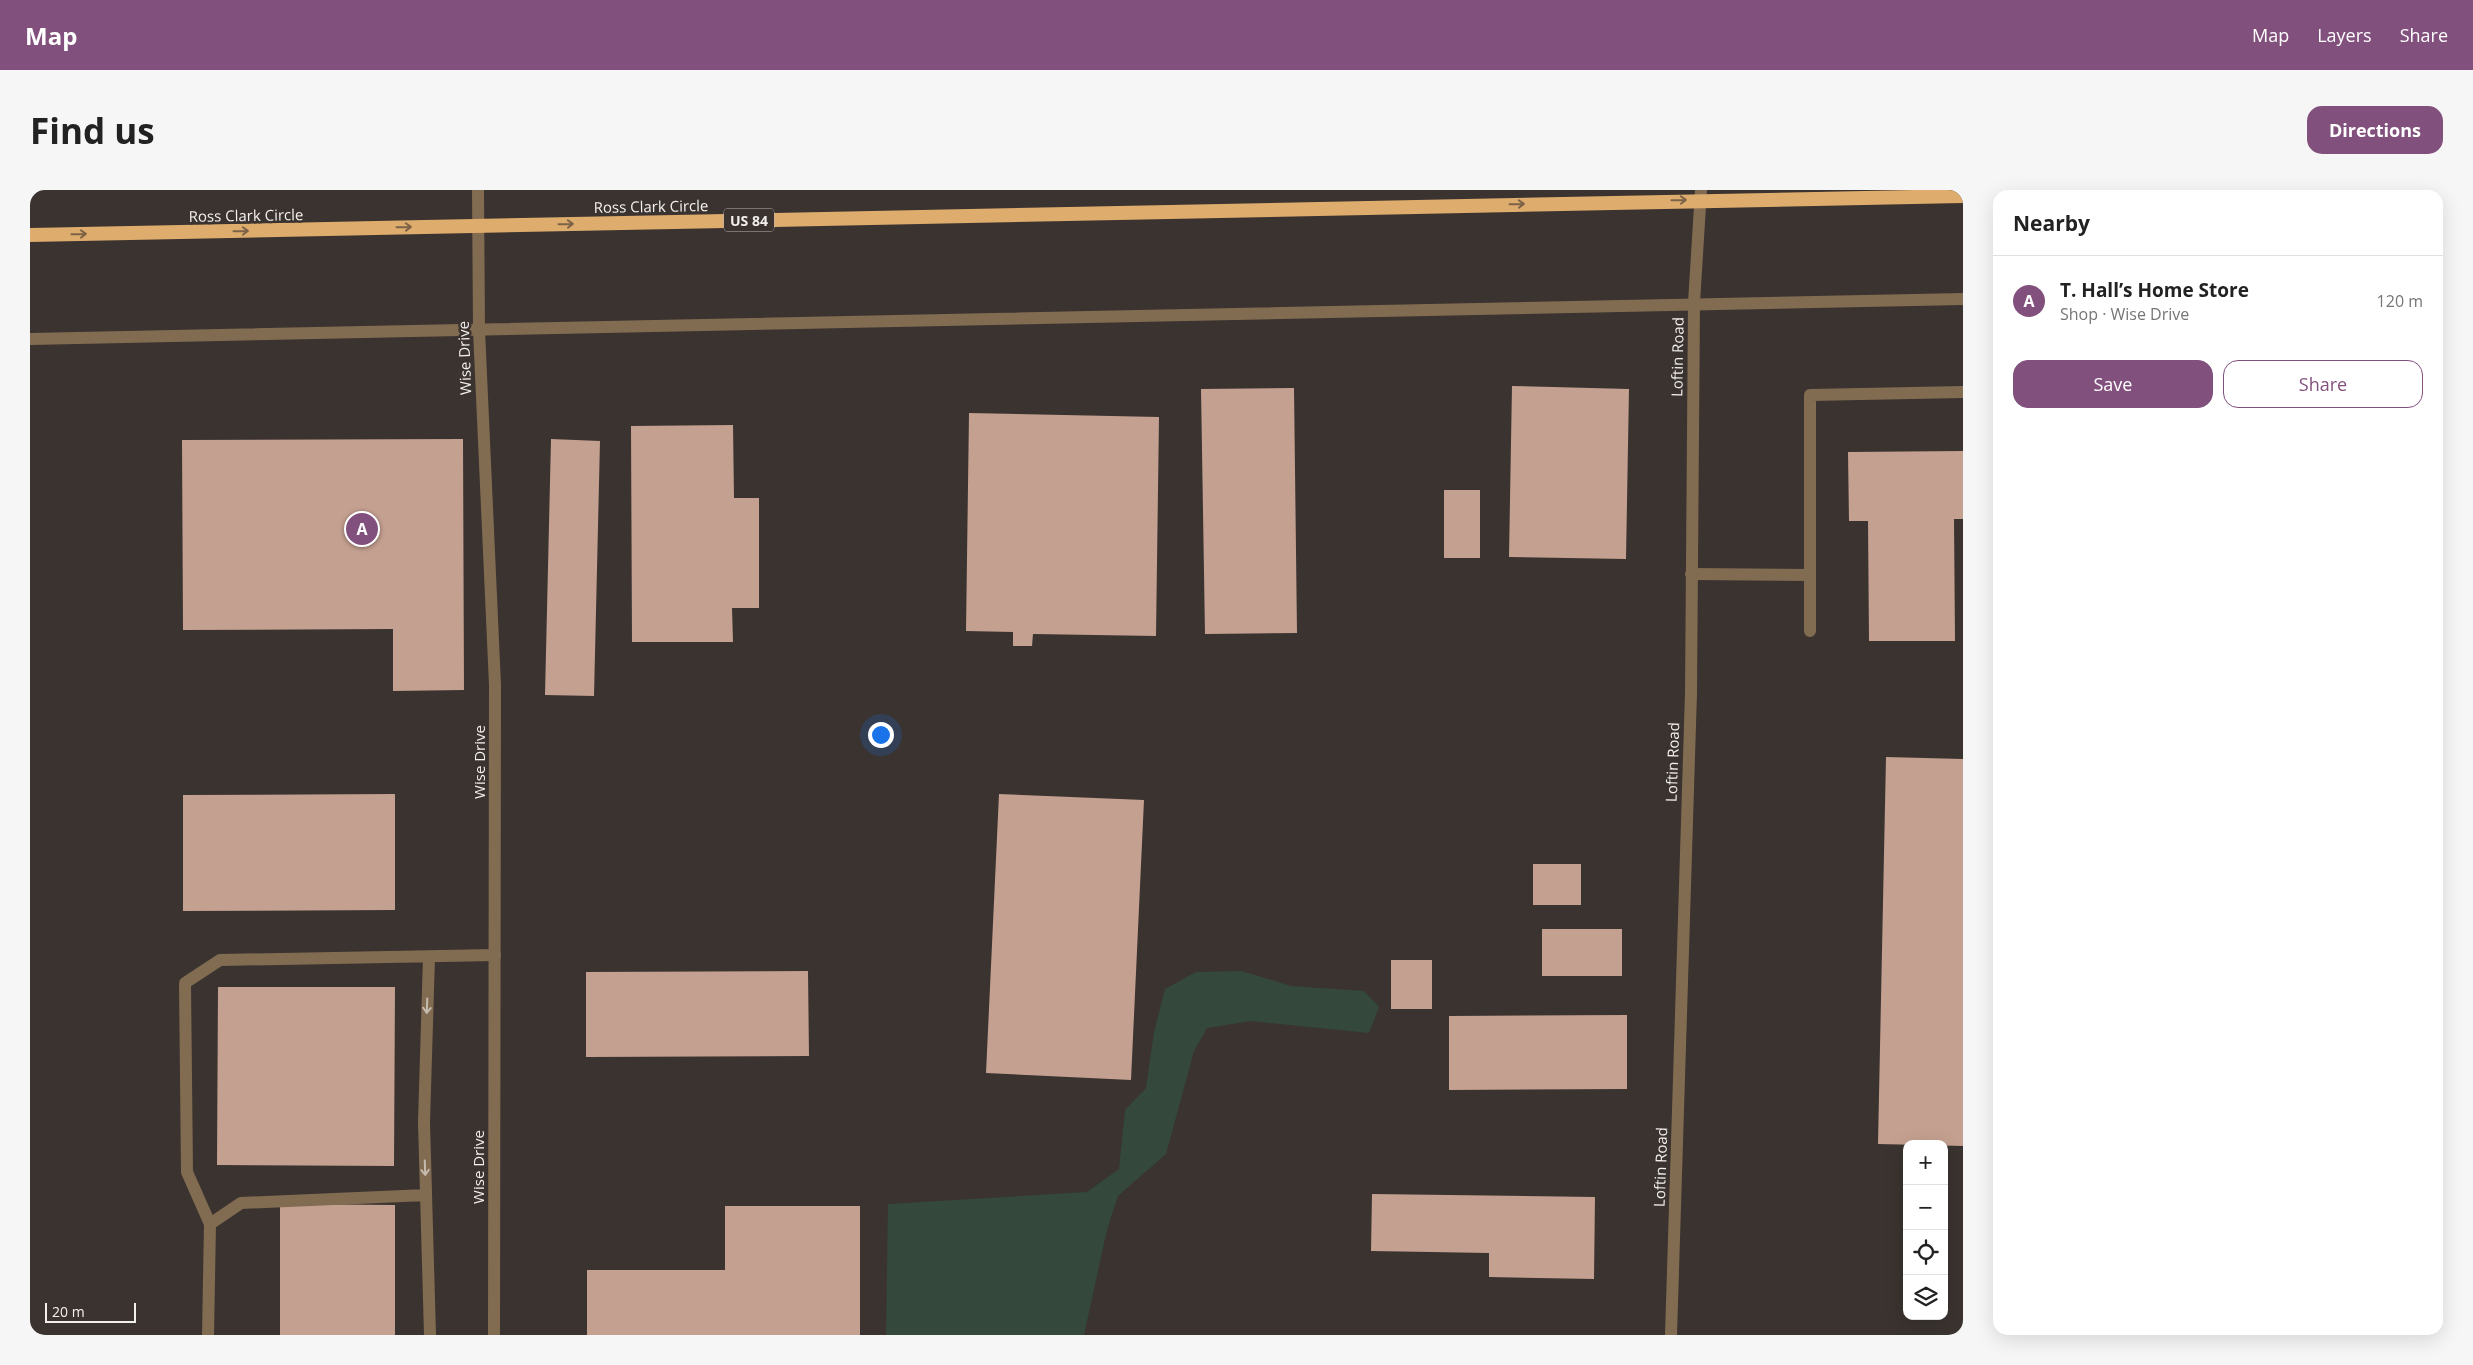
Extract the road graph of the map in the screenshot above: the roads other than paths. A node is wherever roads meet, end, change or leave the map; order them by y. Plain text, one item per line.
1 (478, 190) edge
2 (1701, 195) edge
3 (1963, 196) edge
4 (479, 226) junction
5 (30, 236) edge
6 (1963, 299) edge
7 (1694, 303) junction
8 (479, 330) junction
9 (30, 339) edge
10 (1963, 392) edge
11 (1691, 574) junction
12 (1810, 575) junction
13 (1810, 630) dead end
14 (495, 955) junction
15 (429, 957) junction
16 (426, 1195) junction
17 (210, 1224) junction
18 (208, 1335) edge
19 (430, 1335) edge
20 (494, 1335) edge
21 (1671, 1335) edge

1 - 4 street, Wise Drive
2 - 3 highway, Ross Clark Circle / US 84
4 -> 2 highway, Ross Clark Circle / US 84
2 - 7 street, Loftin Road
5 -> 4 highway, Ross Clark Circle / US 84
4 - 8 street, Wise Drive
6 - 7 street
7 - 8 street
7 - 11 street, Loftin Road
8 - 9 street
8 - 14 street, Wise Drive
10 - 12 street
11 - 12 street
11 - 21 street, Loftin Road
12 - 13 street
14 - 15 street
14 - 20 street, Wise Drive
15 -> 16 street
15 - 17 street
16 - 17 street
16 - 19 street
17 - 18 street

